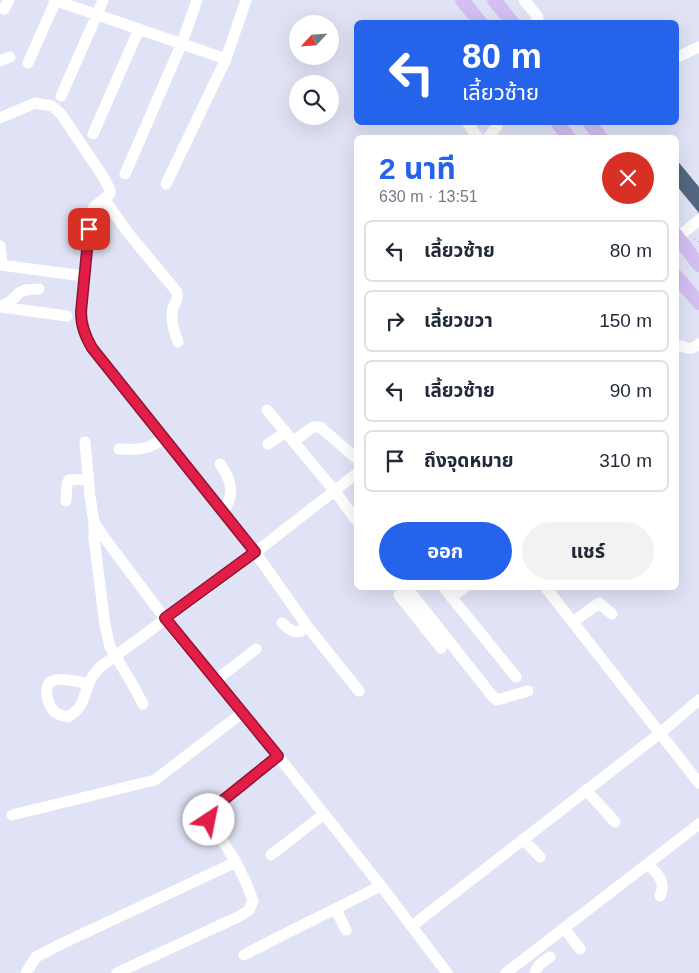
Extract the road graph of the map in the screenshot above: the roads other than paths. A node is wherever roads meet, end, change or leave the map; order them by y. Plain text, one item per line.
1 (55, 0) edge
2 (103, 0) edge
3 (198, 0) edge
4 (246, 0) edge
5 (462, 0) edge
6 (494, 0) edge
7 (524, 0) edge
8 (97, 15) junction
9 (478, 20) edge
10 (510, 20) edge
11 (537, 20) edge
12 (139, 29) junction
13 (182, 43) junction
14 (699, 46) edge
15 (679, 56) edge
16 (226, 59) junction
17 (28, 63) dead end
18 (61, 96) dead end
19 (0, 118) edge
20 (94, 134) dead end
21 (125, 174) dead end
22 (166, 184) dead end
23 (104, 199) junction
24 (699, 220) edge
25 (679, 235) edge
26 (679, 239) edge
27 (0, 246) edge
28 (1, 265) edge
29 (699, 265) edge
30 (84, 276) junction
31 (679, 280) edge
32 (39, 289) dead end
33 (699, 303) edge
34 (0, 308) edge
35 (67, 316) dead end
36 (178, 342) dead end
37 (699, 344) edge
38 (682, 346) dead end
39 (266, 410) dead end
40 (286, 432) junction
41 (164, 438) junction
42 (294, 441) junction
43 (85, 442) dead end
44 (268, 444) dead end
45 (119, 449) dead end
46 (354, 456) edge
47 (220, 464) dead end
48 (354, 475) edge
49 (88, 479) junction
50 (334, 490) junction
51 (66, 501) dead end
52 (223, 512) junction
53 (354, 517) edge
54 (94, 522) junction
55 (255, 552) junction
56 (446, 590) edge
57 (461, 590) edge
58 (548, 590) edge
59 (403, 591) edge
60 (451, 597) junction
61 (417, 610) junction
62 (612, 614) dead end
63 (165, 618) junction
64 (573, 622) junction
65 (282, 623) dead end
66 (307, 626) junction
67 (441, 648) dead end
68 (256, 649) dead end
69 (116, 656) junction
70 (516, 677) dead end
71 (216, 681) junction
72 (89, 684) dead end
73 (359, 691) dead end
74 (528, 691) dead end
75 (699, 700) edge
76 (142, 704) dead end
77 (242, 713) junction
78 (659, 734) junction
79 (278, 756) junction
80 (699, 784) edge
81 (586, 790) junction
82 (324, 814) junction
83 (12, 815) dead end
84 (615, 822) dead end
85 (698, 828) edge
86 (523, 839) junction
87 (271, 854) dead end
88 (540, 857) dead end
89 (236, 862) junction
90 (648, 864) junction
91 (380, 886) junction
92 (660, 896) dead end
93 (336, 910) junction
94 (412, 926) junction
95 (565, 929) junction
96 (346, 930) dead end
97 (580, 949) dead end
98 (532, 954) junction
99 (244, 955) dead end
100 (541, 964) edge
101 (122, 972) edge
102 (26, 973) edge
103 (447, 973) edge
104 (506, 973) edge

1 - 8 street
1 - 17 street
2 - 8 street
3 - 13 street
4 - 16 street
5 - 9 main road
6 - 10 main road
7 - 11 street
8 - 12 street
8 - 18 street
12 - 13 street
12 - 20 street
13 - 16 street
13 - 21 street
14 - 15 street
16 - 22 street
19 - 23 street
23 - 30 street
23 - 36 street
24 - 25 street
26 - 29 main road
27 - 28 street
28 - 30 street
30 - 41 street
31 - 33 main road
32 - 34 street
34 - 35 street
37 - 38 street
39 - 40 street
40 - 42 street
40 - 44 street
41 - 45 street
41 - 52 street
42 - 46 street
42 - 50 street
43 - 49 street
47 - 52 street
48 - 50 street
49 - 51 street
49 - 54 street
50 - 53 street
50 - 55 street
52 - 55 street
54 - 63 street
54 - 69 street
55 - 63 street
55 - 66 street
56 - 60 street
57 - 60 street
58 - 64 street
59 - 61 street
60 - 70 street
61 - 67 street
61 - 74 street
62 - 64 street
63 - 69 street
63 - 71 street
64 - 78 street
65 - 66 street
66 - 73 street
68 - 71 street
69 - 72 street
69 - 76 street
71 - 77 street
75 - 78 street
77 - 79 street
77 - 83 street
78 - 80 street
78 - 81 street
79 - 82 street
79 - 89 street
81 - 84 street
81 - 86 street
82 - 87 street
82 - 91 street
85 - 90 street
86 - 88 street
86 - 94 street
89 - 101 street
89 - 102 street
90 - 92 street
90 - 95 street
91 - 93 street
91 - 94 street
93 - 96 street
93 - 99 street
94 - 103 street
95 - 97 street
95 - 98 street
98 - 100 street
98 - 104 street

